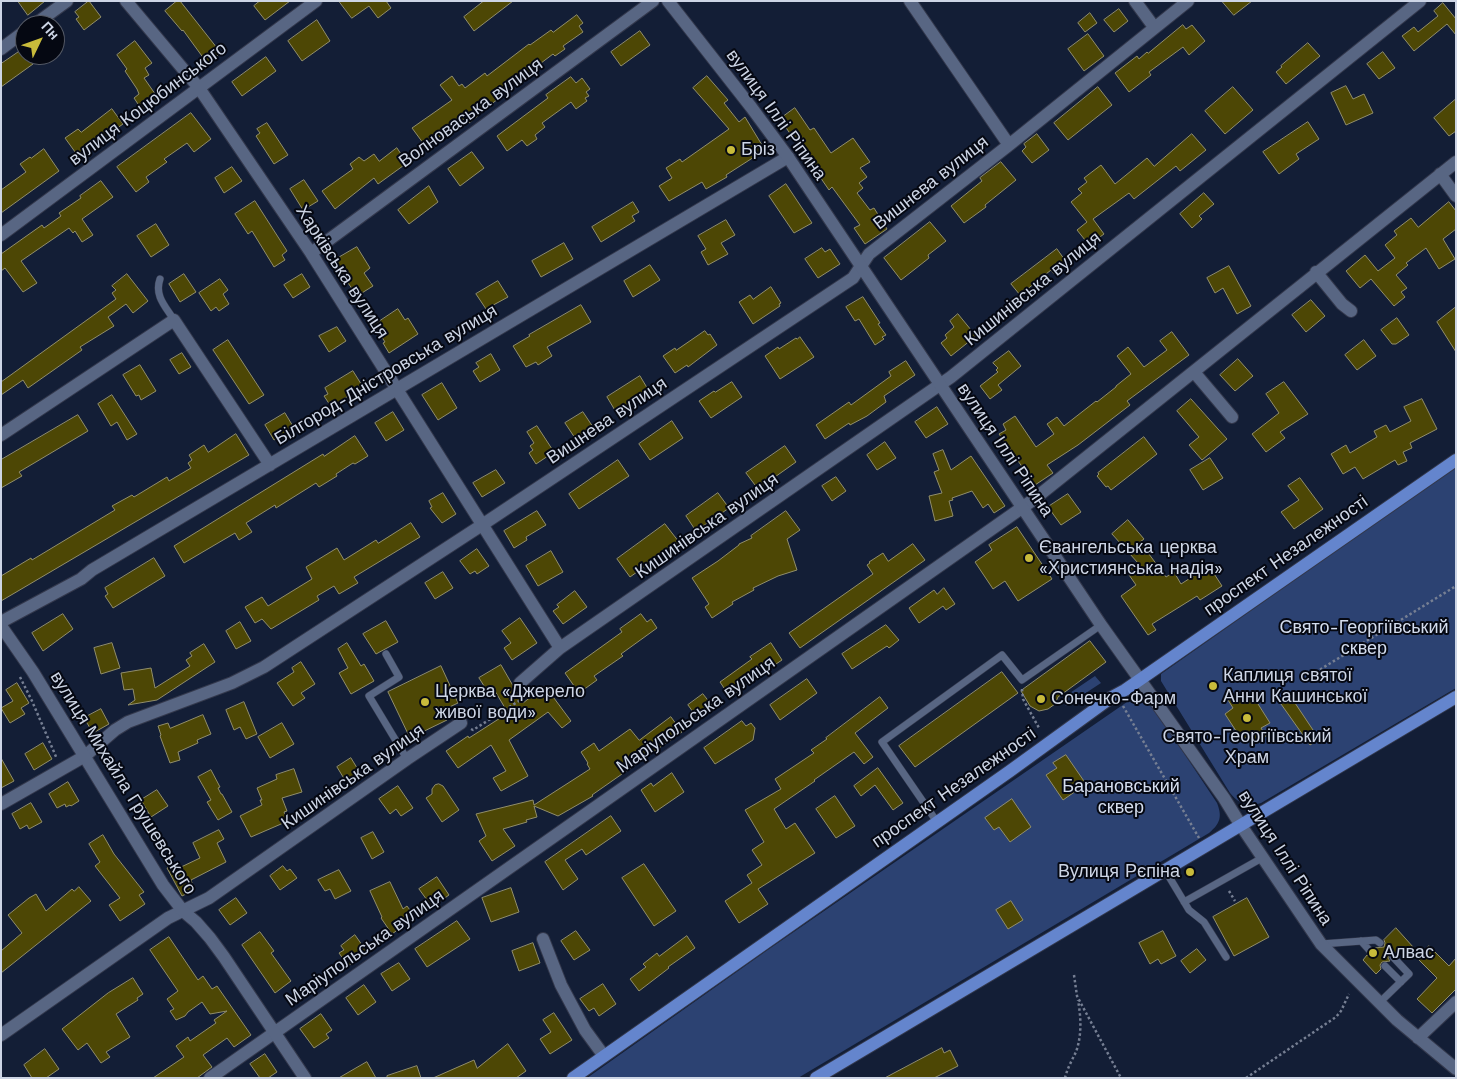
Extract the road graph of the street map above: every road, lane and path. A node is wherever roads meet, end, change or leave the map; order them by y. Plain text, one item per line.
1 (67, 1) edge
2 (126, 1) edge
3 (316, 1) edge
4 (653, 1) edge
5 (668, 1) edge
6 (910, 1) edge
7 (1135, 1) edge
8 (1188, 1) edge
9 (1419, 2) edge
10 (48, 15) edge
11 (1154, 28) junction
12 (15, 39) edge
13 (1, 49) edge
14 (199, 88) junction
15 (1009, 145) junction
16 (788, 157) junction
17 (1456, 162) edge
18 (1440, 174) junction
19 (1456, 196) edge
20 (1, 235) edge
21 (311, 253) junction
22 (860, 266) junction
23 (1316, 272) junction
24 (160, 279) dead end
25 (1351, 311) dead end
26 (174, 320) junction
27 (1194, 372) junction
28 (940, 385) junction
29 (396, 389) junction
30 (1232, 417) dead end
31 (1, 435) edge
32 (1456, 460) edge
33 (270, 465) junction
34 (1022, 507) junction
35 (482, 525) junction
36 (1456, 586) edge
37 (1, 622) edge
38 (1101, 625) junction
39 (1, 626) edge
40 (560, 648) junction
41 (386, 654) dead end
42 (18, 671) dead end
43 (1022, 680) junction
44 (1140, 680) junction
45 (1303, 680) dead end
46 (520, 683) joint
47 (1456, 697) edge
48 (1122, 704) dead end
49 (461, 723) joint
50 (1039, 728) dead end
51 (86, 756) junction
52 (407, 759) junction
53 (59, 764) dead end
54 (1, 804) edge
55 (937, 822) junction
56 (1240, 824) junction
57 (1199, 838) dead end
58 (1262, 858) junction
59 (1165, 870) junction
60 (1228, 891) dead end
61 (1184, 902) junction
62 (1235, 902) dead end
63 (183, 911) junction
64 (543, 939) dead end
65 (1361, 941) junction
66 (1321, 944) junction
67 (1380, 944) dead end
68 (1371, 952) dead end
69 (1226, 957) dead end
70 (1393, 957) dead end
71 (1385, 966) dead end
72 (1074, 975) dead end
73 (1401, 982) junction
74 (1349, 994) dead end
75 (1077, 996) junction
76 (1456, 1002) edge
77 (1379, 1003) junction
78 (275, 1032) junction
79 (1, 1035) edge
80 (1418, 1038) junction
81 (604, 1056) junction
82 (1456, 1069) edge
83 (210, 1078) edge
84 (305, 1078) edge
85 (572, 1078) edge
86 (816, 1078) edge
87 (1065, 1078) edge
88 (1121, 1078) edge
89 (1246, 1078) edge

1 - 10 street
2 - 14 street, Харківська вулиця
3 - 14 street, вулиця Коцюбинського
4 - 21 street, Волноваська вулиця
5 - 16 street, вулиця Іллі Ріпина
6 - 15 street
7 - 11 street
8 - 11 street, Вишнева вулиця
9 - 28 street, Кишинівська вулиця
11 - 15 street, Вишнева вулиця
12 - 13 street
14 - 20 street, вулиця Коцюбинського
14 - 21 street, Харківська вулиця
15 - 22 street, Вишнева вулиця
16 - 22 street, вулиця Іллі Ріпина
16 - 29 street, Білгород-Дністровська вулиця
17 - 18 street, Маріупольська вулиця
18 - 19 street
18 - 23 street, Маріупольська вулиця
21 - 29 street, Харківська вулиця
22 - 28 street, вулиця Іллі Ріпина
22 - 35 street, Вишнева вулиця
23 - 25 street
23 - 27 street, Маріупольська вулиця
24 - 26 lane
26 - 31 street
26 - 33 street
27 - 30 street
27 - 34 street, Маріупольська вулиця
28 - 34 street, вулиця Іллі Ріпина
28 - 40 street, Кишинівська вулиця
29 - 33 street, Білгород-Дністровська вулиця
29 - 35 street, Харківська вулиця
32 - 44 main road, проспект Незалежності
33 - 37 street, Білгород-Дністровська вулиця
34 - 38 street, вулиця Іллі Ріпина
34 - 78 street, Маріупольська вулиця
35 - 40 street, Харківська вулиця
35 - 51 street, Вишнева вулиця
36 - 45 path
38 - 43 lane
38 - 44 street, вулиця Іллі Ріпина
39 - 51 street, вулиця Михайла Грушевського
40 - 46 street, Кишинівська вулиця
41 - 52 lane
42 - 53 path
43 - 50 path
43 - 55 lane
44 - 55 main road, проспект Незалежності
44 - 56 street, вулиця Іллі Ріпина
46 - 49 path
47 - 56 main road
48 - 57 path
49 - 52 street, Кишинівська вулиця
51 - 54 street, Вишнева вулиця
51 - 63 street, вулиця Михайла Грушевського
52 - 63 street, Кишинівська вулиця
55 - 81 main road, проспект Незалежності
56 - 58 street, вулиця Іллі Ріпина
56 - 59 main road
58 - 61 lane
58 - 66 street, вулиця Іллі Ріпина
59 - 61 lane
59 - 86 main road
60 - 62 path
61 - 69 lane
63 - 78 street, вулиця Михайла Грушевського
63 - 79 street, Кишинівська вулиця
64 - 81 street
65 - 66 lane
65 - 67 lane
65 - 68 lane
66 - 77 street, вулиця Іллі Ріпина
70 - 73 lane
71 - 73 lane
72 - 75 path
73 - 77 lane
74 - 89 path
75 - 87 path
75 - 88 path
76 - 80 street
77 - 80 street, вулиця Іллі Ріпина
78 - 83 street, Маріупольська вулиця
78 - 84 street, вулиця Михайла Грушевського
80 - 82 street, вулиця Іллі Ріпина
81 - 85 main road, проспект Незалежності

